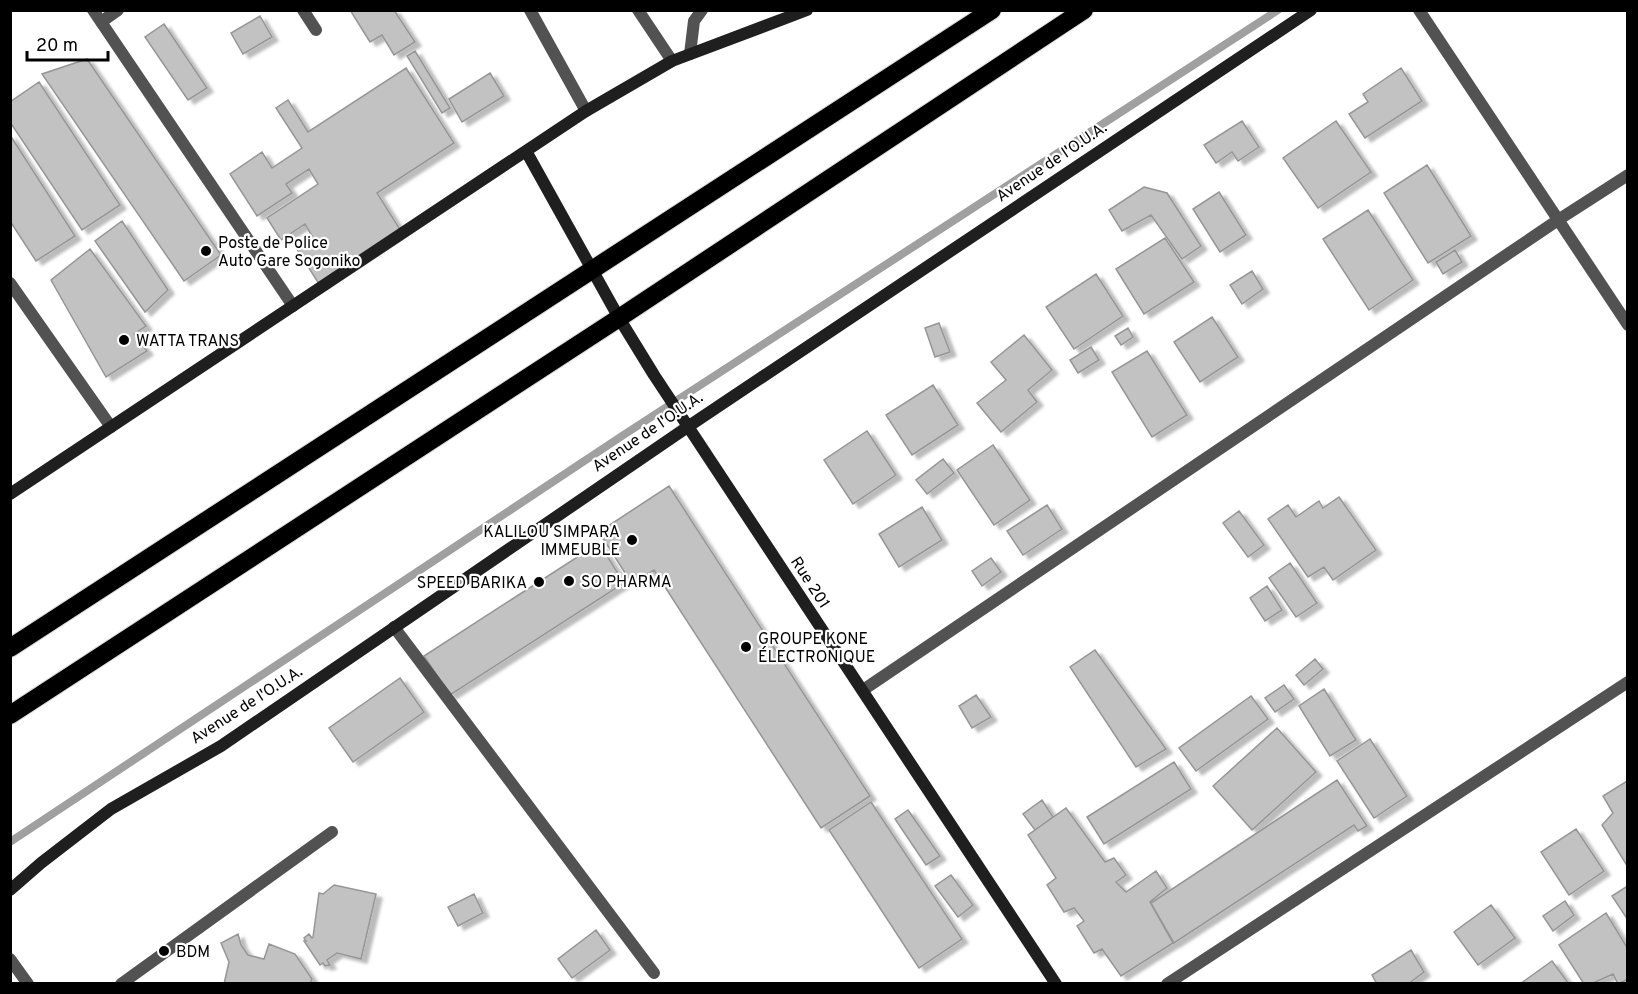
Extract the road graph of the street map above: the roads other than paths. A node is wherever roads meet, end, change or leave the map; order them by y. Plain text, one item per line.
1 (93, 10) edge
2 (118, 10) edge
3 (303, 10) edge
4 (530, 10) edge
5 (638, 10) edge
6 (702, 10) edge
7 (807, 10) edge
8 (992, 10) edge
9 (1084, 10) edge
10 (1311, 10) edge
11 (1419, 10) edge
12 (101, 22) junction
13 (315, 30) dead end
14 (690, 54) junction
15 (672, 61) junction
16 (586, 111) junction
17 (526, 151) junction
18 (1628, 175) edge
19 (1558, 220) junction
20 (592, 270) junction
21 (10, 284) edge
22 (293, 306) junction
23 (618, 318) junction
24 (1628, 325) edge
25 (689, 426) junction
26 (111, 427) junction
27 (10, 494) edge
28 (394, 627) junction
29 (10, 648) edge
30 (1628, 682) edge
31 (863, 690) junction
32 (10, 715) edge
33 (332, 832) dead end
34 (10, 890) edge
35 (10, 959) edge
36 (654, 973) dead end
37 (28, 984) edge
38 (121, 984) edge
39 (1056, 984) edge
40 (1167, 984) edge

1 - 12 street
2 - 12 street
3 - 13 street
4 - 16 street
5 - 15 street
6 - 14 street
7 - 14 street
8 - 20 highway
9 - 23 highway
10 - 25 street, Avenue de l'O.U.A.
11 - 19 street
12 - 22 street
14 - 15 street
15 - 16 street
16 - 17 street
17 - 20 street, Rue 201
17 - 22 street
18 - 19 street
19 - 24 street
19 - 31 street
20 - 23 street, Rue 201
20 - 29 highway
21 - 26 street
22 - 26 street
23 - 25 street, Rue 201
23 - 32 highway
25 - 28 street, Avenue de l'O.U.A.
25 - 31 street, Rue 201
26 - 27 street
28 - 34 street, Avenue de l'O.U.A.
28 - 36 street
30 - 40 street
31 - 39 street, Rue 201
33 - 38 street
35 - 37 street

